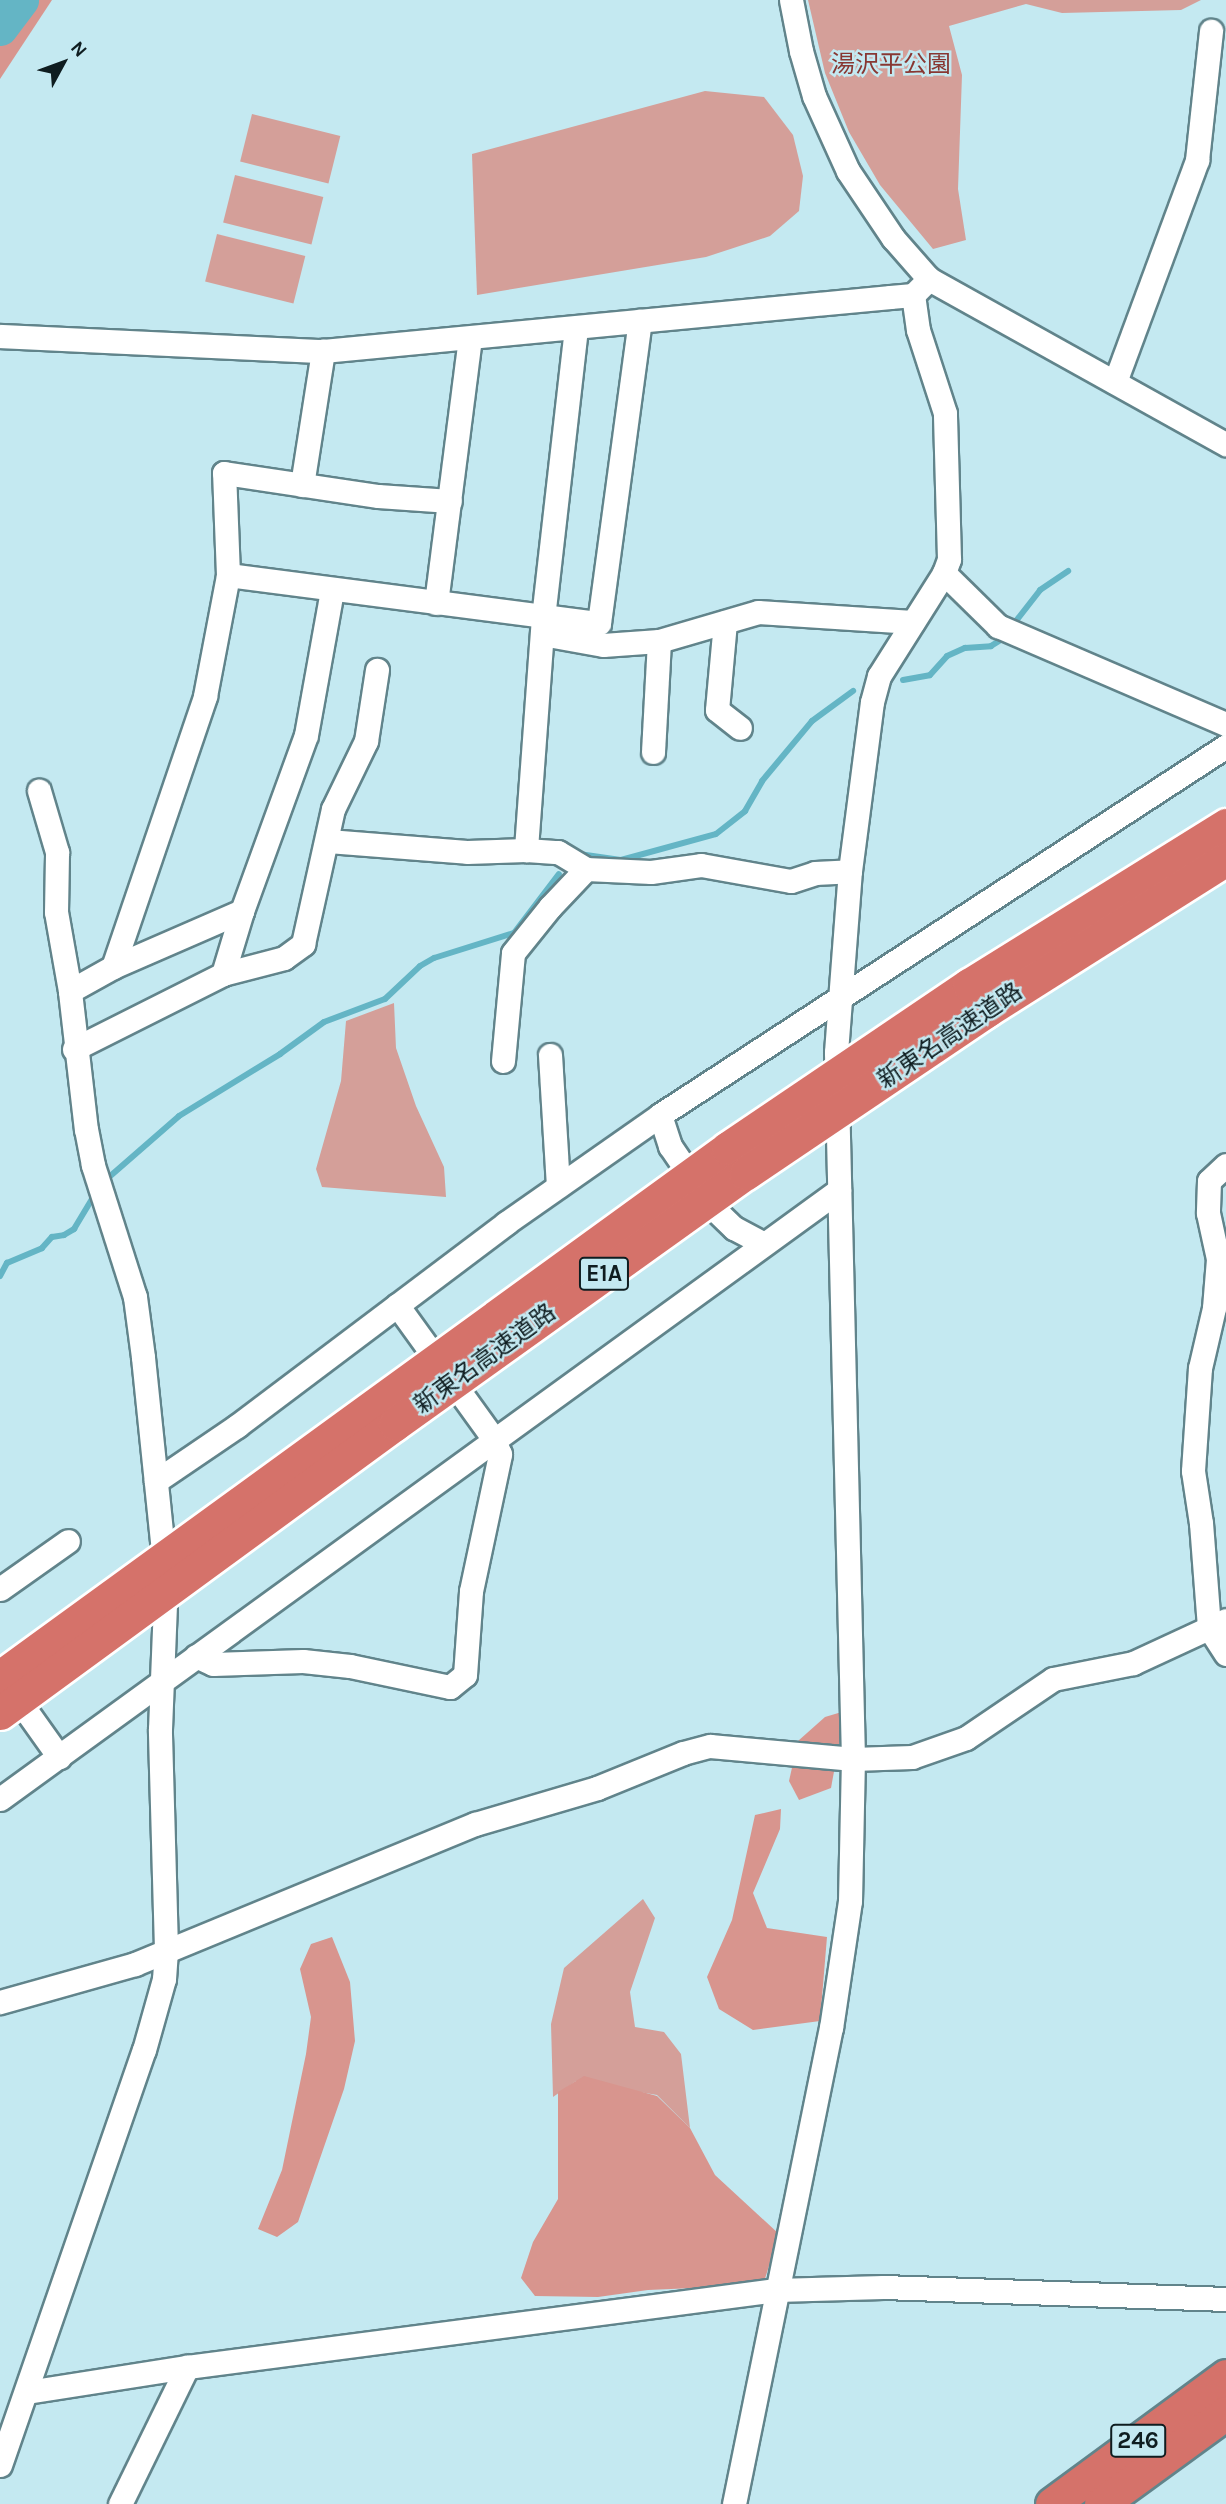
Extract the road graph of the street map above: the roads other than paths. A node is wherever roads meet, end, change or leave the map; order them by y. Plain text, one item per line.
1 (791, 0) edge
2 (1211, 31) dead end
3 (1217, 80) edge
4 (921, 287) junction
5 (640, 321) junction
6 (576, 328) junction
7 (0, 336) edge
8 (470, 338) junction
9 (323, 351) junction
10 (1115, 382) junction
11 (1226, 444) edge
12 (302, 485) junction
13 (450, 501) junction
14 (944, 573) junction
15 (228, 575) junction
16 (332, 590) junction
17 (436, 603) junction
18 (725, 622) junction
19 (913, 622) junction
20 (542, 625) junction
21 (659, 641) junction
22 (377, 670) dead end
23 (1226, 724) edge
24 (740, 728) dead end
25 (1226, 746) edge
26 (653, 752) dead end
27 (39, 791) dead end
28 (1226, 825) edge
29 (328, 841) junction
30 (526, 850) junction
31 (1226, 859) edge
32 (586, 869) junction
33 (850, 871) junction
34 (243, 911) junction
35 (113, 967) junction
36 (223, 974) junction
37 (70, 991) junction
38 (840, 997) junction
39 (74, 1049) junction
40 (550, 1055) dead end
41 (503, 1061) dead end
42 (660, 1115) junction
43 (1226, 1165) edge
44 (558, 1186) junction
45 (839, 1190) junction
46 (764, 1244) junction
47 (397, 1306) junction
48 (493, 1438) junction
49 (156, 1481) junction
50 (68, 1541) dead end
51 (0, 1589) edge
52 (1217, 1624) edge
53 (1226, 1654) edge
54 (196, 1656) junction
55 (0, 1675) edge
56 (161, 1682) junction
57 (0, 1713) edge
58 (59, 1756) junction
59 (853, 1759) junction
60 (0, 1799) edge
61 (166, 1949) junction
62 (0, 2002) edge
63 (776, 2290) junction
64 (1226, 2299) edge
65 (187, 2367) junction
66 (1226, 2376) edge
67 (27, 2392) junction
68 (1226, 2413) edge
69 (0, 2465) edge
70 (120, 2504) edge
71 (734, 2504) edge
72 (1052, 2504) edge
73 (1101, 2504) edge

1 - 4 street
2 - 3 street
3 - 10 street
4 - 5 street
4 - 10 street
4 - 14 street
5 - 6 street
5 - 20 street
6 - 8 street
6 - 20 street
7 - 9 street
8 - 9 street
8 - 13 street
9 - 12 street
10 - 11 street
12 - 13 street
12 - 15 street
13 - 17 street
14 - 19 street
14 - 23 street
15 - 16 street
15 - 35 street
16 - 17 street
16 - 34 street
17 - 20 street
18 - 19 street
18 - 21 street
18 - 24 street
19 - 33 street
20 - 21 street
20 - 30 street
21 - 26 street
22 - 29 street
25 - 38 street
27 - 37 street
28 - 55 highway, 新東名高速道路 / E1A, bridge
29 - 30 street
29 - 36 street
30 - 32 street
31 - 57 highway, 新東名高速道路 / E1A, bridge
32 - 33 street
32 - 41 street
33 - 38 street
34 - 35 street
34 - 36 street
35 - 37 street
36 - 39 street
37 - 39 street
38 - 42 street
38 - 45 street
39 - 49 street
40 - 44 street
42 - 44 street
42 - 46 street
43 - 52 street
44 - 47 street
45 - 46 street
45 - 59 street
46 - 48 street
47 - 48 street
47 - 49 street
48 - 54 street
48 - 54 street
49 - 56 street
50 - 51 street
52 - 53 street
52 - 59 street
54 - 56 street
55 - 58 street
56 - 58 street
56 - 61 street
58 - 60 street
59 - 61 street
59 - 63 street
61 - 62 street
61 - 67 street
63 - 64 street
63 - 65 street
63 - 71 street
65 - 67 street
65 - 70 street
66 - 72 highway, 246
67 - 69 street
68 - 73 highway, 246

